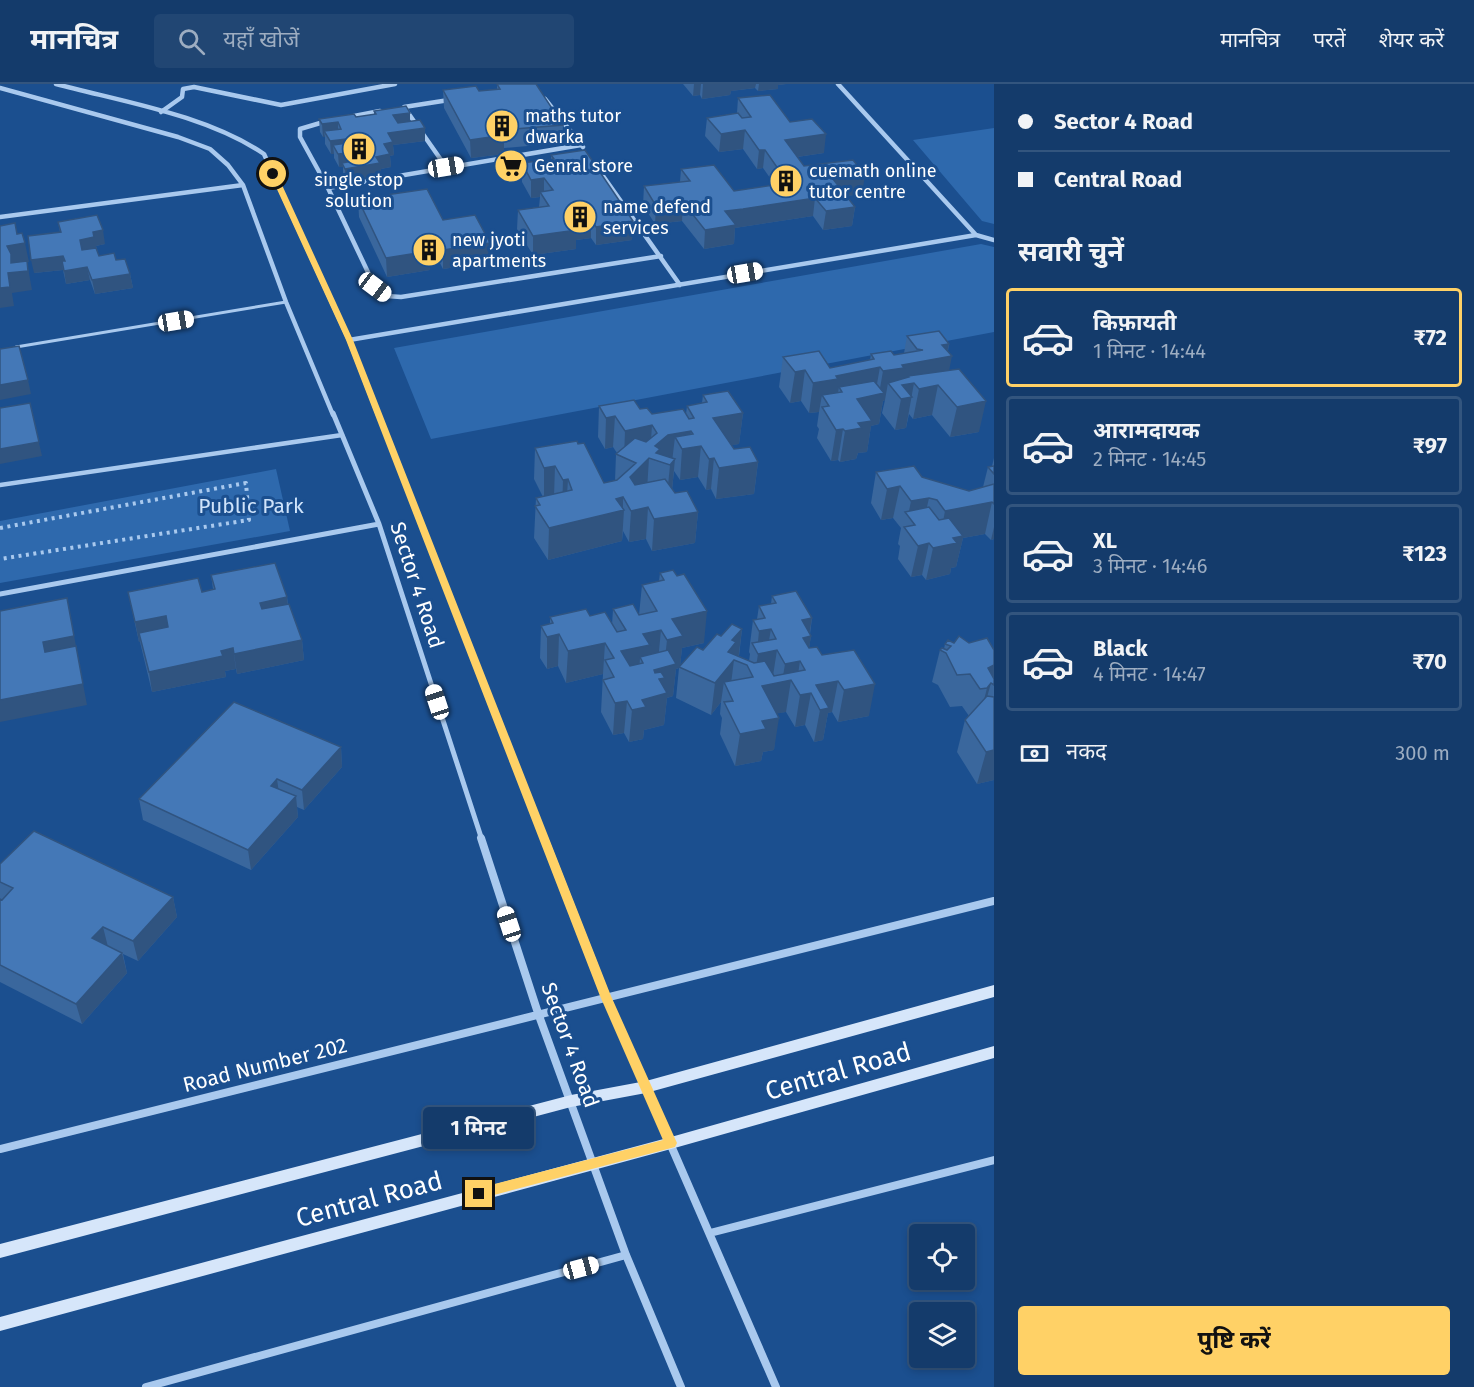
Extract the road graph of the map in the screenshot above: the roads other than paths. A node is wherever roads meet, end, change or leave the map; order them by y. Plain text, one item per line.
1 (56, 84) edge
2 (395, 84) edge
3 (838, 84) edge
4 (194, 85) edge
5 (0, 87) edge
6 (542, 94) edge
7 (451, 99) edge
8 (404, 107) junction
9 (161, 112) junction
10 (345, 118) edge
11 (334, 120) edge
12 (581, 145) junction
13 (588, 155) edge
14 (595, 164) edge
15 (446, 167) junction
16 (243, 185) junction
17 (328, 188) junction
18 (0, 217) edge
19 (976, 235) junction
20 (994, 240) edge
21 (661, 256) junction
22 (680, 285) junction
23 (286, 302) junction
24 (349, 340) junction
25 (11, 348) edge
26 (342, 435) junction
27 (0, 485) edge
28 (379, 524) junction
29 (0, 594) edge
30 (994, 901) edge
31 (994, 991) edge
32 (606, 996) junction
33 (538, 1013) junction
34 (994, 1052) edge
35 (646, 1087) junction
36 (571, 1101) junction
37 (671, 1143) junction
38 (0, 1149) edge
39 (994, 1160) edge
40 (593, 1162) junction
41 (710, 1233) junction
42 (0, 1251) edge
43 (626, 1255) junction
44 (0, 1324) edge
45 (146, 1387) edge
46 (681, 1387) edge
47 (776, 1387) edge

1 - 9 street, Sector 4 Road
2 - 4 street
3 - 19 street
4 - 9 street
5 - 16 street, Sector 4 Road
6 - 12 street
7 - 8 street
8 - 10 street
8 - 15 street
9 - 24 street, Sector 4 Road
11 - 17 street
12 - 13 street
12 - 15 street
14 - 21 street
15 - 17 street
16 - 18 street
16 - 23 street, Sector 4 Road
17 - 21 street
19 - 20 street
19 - 22 street
21 - 22 street
22 - 24 street
23 - 25 lane
23 - 26 street, Sector 4 Road
24 - 32 street, Sector 4 Road
26 - 27 lane
26 - 28 street, Sector 4 Road
28 - 29 street
28 - 33 street, Sector 4 Road
30 - 32 street, Road Number 202
31 - 35 main road, Central Road
32 - 33 street, Road Number 202
32 - 35 street, Sector 4 Road
33 - 36 street, Sector 4 Road
33 - 38 street, Road Number 202
34 - 37 main road, Central Road
35 - 36 main road, Central Road
35 - 37 street, Sector 4 Road
36 - 40 street, Sector 4 Road
36 - 42 main road, Central Road
37 - 40 main road, Central Road
37 - 41 street, Sector 4 Road
39 - 41 street
40 - 43 street, Sector 4 Road
40 - 44 main road, Central Road
41 - 47 street, Sector 4 Road
43 - 45 street
43 - 46 street, Sector 4 Road

